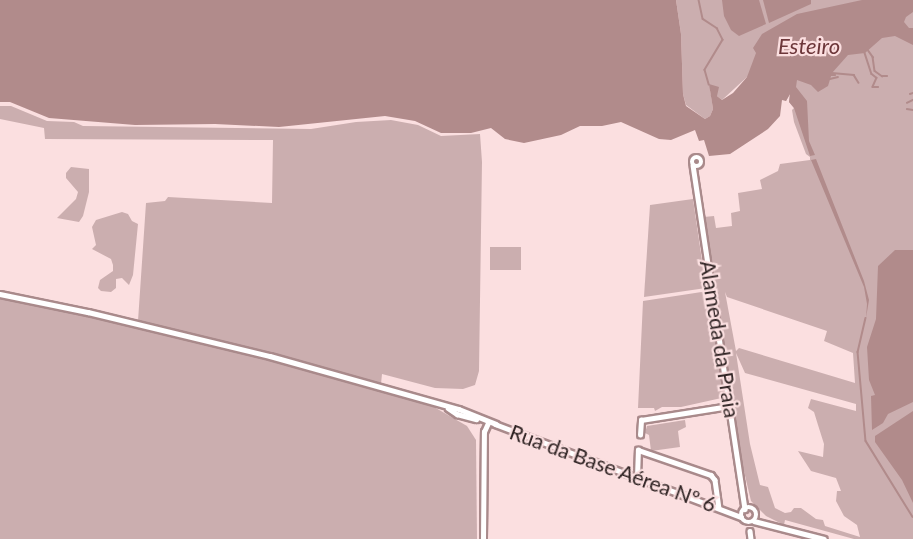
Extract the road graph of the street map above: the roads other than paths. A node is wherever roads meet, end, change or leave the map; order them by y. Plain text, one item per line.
1 (693, 165) junction
2 (700, 166) junction
3 (696, 181) junction
4 (0, 294) edge
5 (729, 406) junction
6 (445, 407) junction
7 (488, 423) junction
8 (496, 424) junction
9 (640, 435) dead end
10 (637, 477) junction
11 (719, 508) junction
12 (745, 511) junction
13 (756, 515) junction
14 (754, 521) junction
15 (773, 525) junction
16 (483, 531) junction
17 (750, 531) dead end
18 (483, 539) edge
19 (490, 539) edge
20 (751, 539) edge
21 (824, 539) edge

1 - 2 street
1 - 2 street
1 - 3 street, Alameda da Praia
2 - 3 street, Alameda da Praia
3 - 5 street, Alameda da Praia
4 - 6 street
5 - 9 street
5 - 12 street, Alameda da Praia
6 - 7 street
6 - 8 street
7 - 8 street
7 - 16 street
8 - 10 street, Rua da Base Aérea Nº 6
10 - 11 street, Rua da Base Aérea Nº 6
10 - 11 street
11 - 12 street, Rua da Base Aérea Nº 6
12 - 13 street, Alameda da Praia
12 - 14 street, Rua da Base Aérea Nº 6
13 - 14 street
13 - 15 street, Alameda da Praia
14 - 15 street, Rua da Base Aérea Nº 6
15 - 21 street
16 - 18 street
16 - 19 street
17 - 20 street

